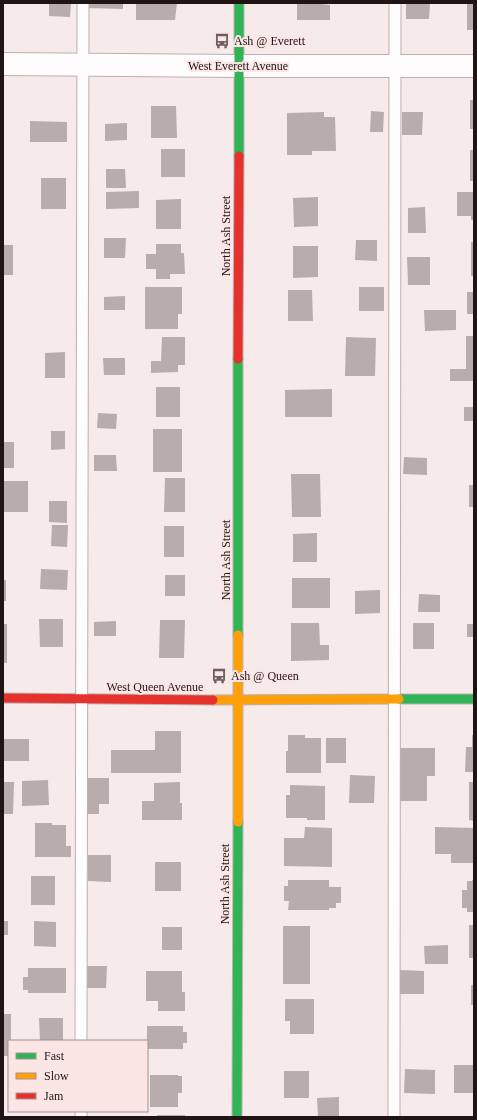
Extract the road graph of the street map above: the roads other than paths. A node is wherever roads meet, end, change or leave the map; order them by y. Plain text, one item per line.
1 (83, 3) edge
2 (239, 3) edge
3 (395, 3) edge
4 (3, 64) edge
5 (83, 64) junction
6 (239, 66) junction
7 (395, 66) junction
8 (474, 66) edge
9 (3, 698) edge
10 (83, 699) junction
11 (394, 699) junction
12 (474, 699) edge
13 (237, 700) junction
14 (81, 1040) edge
15 (237, 1117) edge
16 (394, 1117) edge

1 - 5 lane
2 - 6 main road, North Ash Street
3 - 7 lane
4 - 5 street, West Everett Avenue
5 - 6 street, West Everett Avenue
5 - 10 lane
6 - 7 street, West Everett Avenue
6 - 13 main road, North Ash Street
7 - 8 street, West Everett Avenue
7 - 11 lane
9 - 10 main road, West Queen Avenue
10 - 13 main road, West Queen Avenue
10 - 14 lane
11 - 12 main road, West Queen Avenue
11 - 13 main road, West Queen Avenue
11 - 16 lane
13 - 15 main road, North Ash Street

